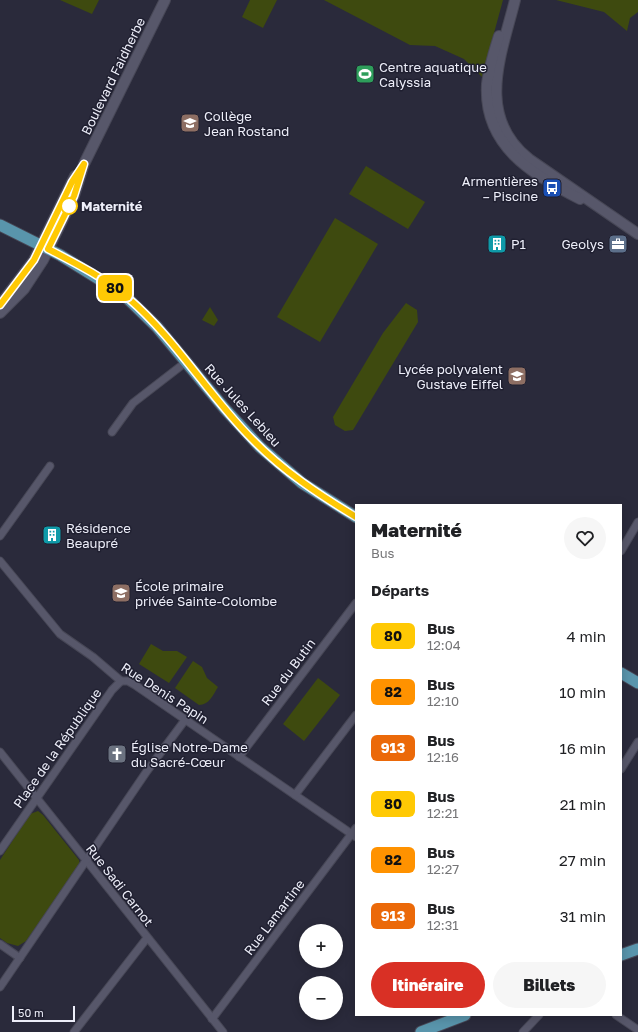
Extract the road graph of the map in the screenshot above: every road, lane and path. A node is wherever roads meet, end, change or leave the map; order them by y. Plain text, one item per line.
1 (165, 0) edge
2 (510, 0) edge
3 (515, 0) edge
4 (614, 217) junction
5 (0, 225) edge
6 (0, 230) edge
7 (638, 234) edge
8 (43, 251) junction
9 (0, 305) edge
10 (0, 313) edge
11 (186, 362) junction
12 (112, 432) dead end
13 (50, 466) dead end
14 (355, 516) edge
15 (638, 522) edge
16 (0, 536) edge
17 (622, 548) edge
18 (0, 561) edge
19 (355, 604) edge
20 (622, 674) edge
21 (121, 681) junction
22 (638, 683) edge
23 (355, 716) edge
24 (185, 720) junction
25 (638, 742) edge
26 (0, 752) edge
27 (239, 757) junction
28 (622, 767) edge
29 (295, 795) junction
30 (37, 797) junction
31 (355, 833) edge
32 (3, 842) edge
33 (0, 851) edge
34 (86, 862) junction
35 (147, 938) junction
36 (0, 944) edge
37 (638, 949) edge
38 (622, 955) edge
39 (20, 958) junction
40 (0, 987) edge
41 (462, 1016) edge
42 (538, 1016) edge
43 (617, 1016) edge
44 (212, 1019) junction
45 (638, 1030) edge
46 (74, 1032) edge
47 (222, 1032) edge
48 (421, 1032) edge
49 (523, 1032) edge

1 - 8 street, Boulevard Faidherbe
2 - 4 street
3 - 4 street
4 - 7 street
5 - 8 main road, Rue Jules Lebleu
6 - 8 main road, Rue Jules Lebleu
8 - 9 street, Boulevard Faidherbe
8 - 10 street, Boulevard Faidherbe
8 - 11 main road, Rue Jules Lebleu
11 - 12 street
11 - 14 main road, Rue Jules Lebleu
13 - 16 street
15 - 17 street
18 - 21 street, Rue Denis Papin
19 - 27 street, Rue du Butin
20 - 22 main road
21 - 24 street, Rue Denis Papin
21 - 30 street, Place de la République
23 - 29 street
24 - 27 street, Rue Denis Papin
24 - 34 street
25 - 28 street
26 - 30 street, Rue Sadi Carnot
27 - 29 street, Rue Denis Papin
29 - 31 street, Rue Denis Papin
30 - 32 street, Place de la République
30 - 34 street, Rue Sadi Carnot
31 - 44 street, Rue Lamartine
32 - 33 street, Place de la République
34 - 35 street, Rue Sadi Carnot
34 - 39 street
35 - 44 street, Rue Sadi Carnot
35 - 46 street
36 - 39 street
37 - 38 main road
39 - 40 street
41 - 48 main road
42 - 49 street
43 - 45 street
44 - 47 street, Rue Sadi Carnot

